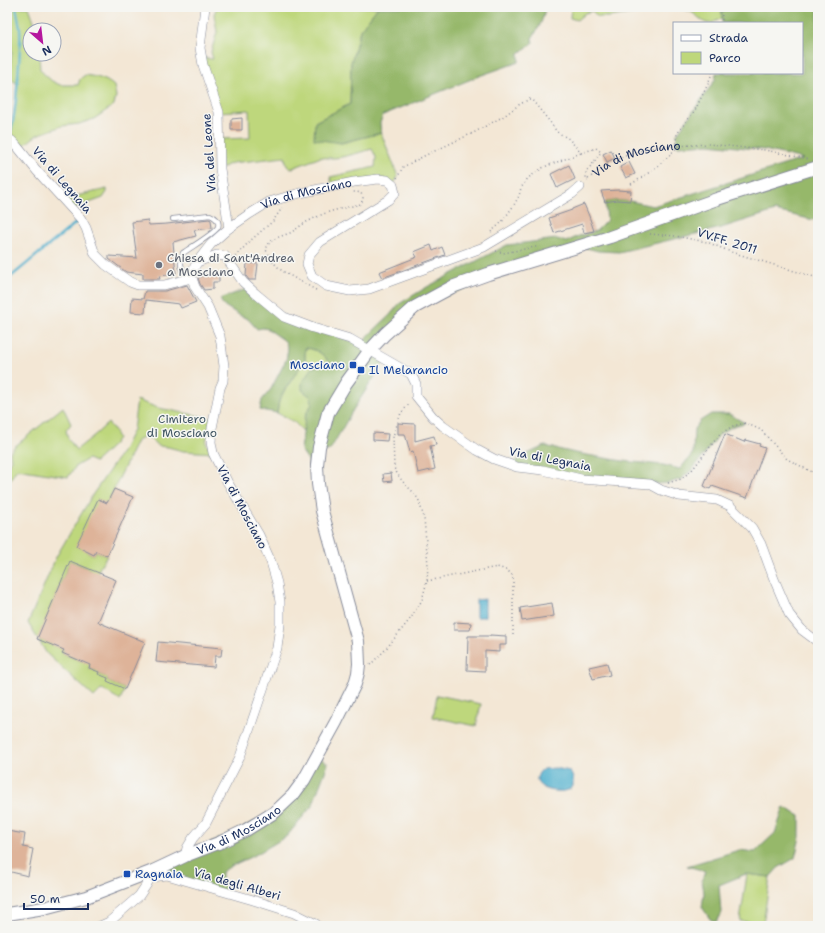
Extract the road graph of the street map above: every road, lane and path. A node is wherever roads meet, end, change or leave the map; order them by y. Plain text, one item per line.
1 (205, 7) edge
2 (720, 7) edge
3 (722, 22) edge
4 (712, 74) edge
5 (9, 140) edge
6 (678, 146) junction
7 (581, 154) junction
8 (815, 163) edge
9 (588, 180) junction
10 (631, 184) dead end
11 (393, 185) junction
12 (580, 187) joint
13 (350, 192) dead end
14 (283, 206) dead end
15 (173, 220) dead end
16 (229, 228) junction
17 (647, 234) dead end
18 (543, 246) dead end
19 (484, 247) junction
20 (197, 262) junction
21 (230, 263) junction
22 (191, 276) junction
23 (818, 278) edge
24 (319, 291) dead end
25 (370, 350) junction
26 (416, 396) junction
27 (818, 475) edge
28 (650, 484) junction
29 (427, 581) junction
30 (513, 636) dead end
31 (818, 642) edge
32 (358, 673) junction
33 (185, 856) junction
34 (151, 875) junction
35 (7, 914) edge
36 (818, 917) edge
37 (316, 924) dead end
38 (100, 926) edge
39 (354, 926) edge
40 (358, 926) edge
41 (813, 926) edge

1 - 16 street, Via del Leone
2 - 3 path
4 - 6 path
5 - 22 street, Via di Legnaia
6 - 8 path, Via di Mosciano
6 - 9 path, Via di Mosciano
6 - 10 path
7 - 9 path
7 - 11 path
7 - 19 path
8 - 25 main road, Via di Mosciano
9 - 12 path, Via di Mosciano
11 - 16 street, Via di Mosciano
11 - 19 street, Via di Mosciano
12 - 19 street, Via di Mosciano
13 - 24 path
14 - 21 path
15 - 22 lane
16 - 20 street, Via di Mosciano
17 - 23 path, VV.FF. 2011
18 - 19 path
20 - 21 street
20 - 22 street, Via di Mosciano
21 - 25 street, Via di Legnaia
22 - 33 street, Via di Mosciano
25 - 26 street, Via di Legnaia
25 - 32 main road, Via di Mosciano
26 - 28 street, Via di Legnaia
26 - 29 path
27 - 28 path
28 - 31 street
29 - 30 path
29 - 32 path
32 - 33 main road, Via di Mosciano
33 - 34 main road, Via di Mosciano
34 - 35 main road, Via di Mosciano
34 - 37 street, Via degli Alberi
34 - 38 street
36 - 41 path
39 - 40 path

